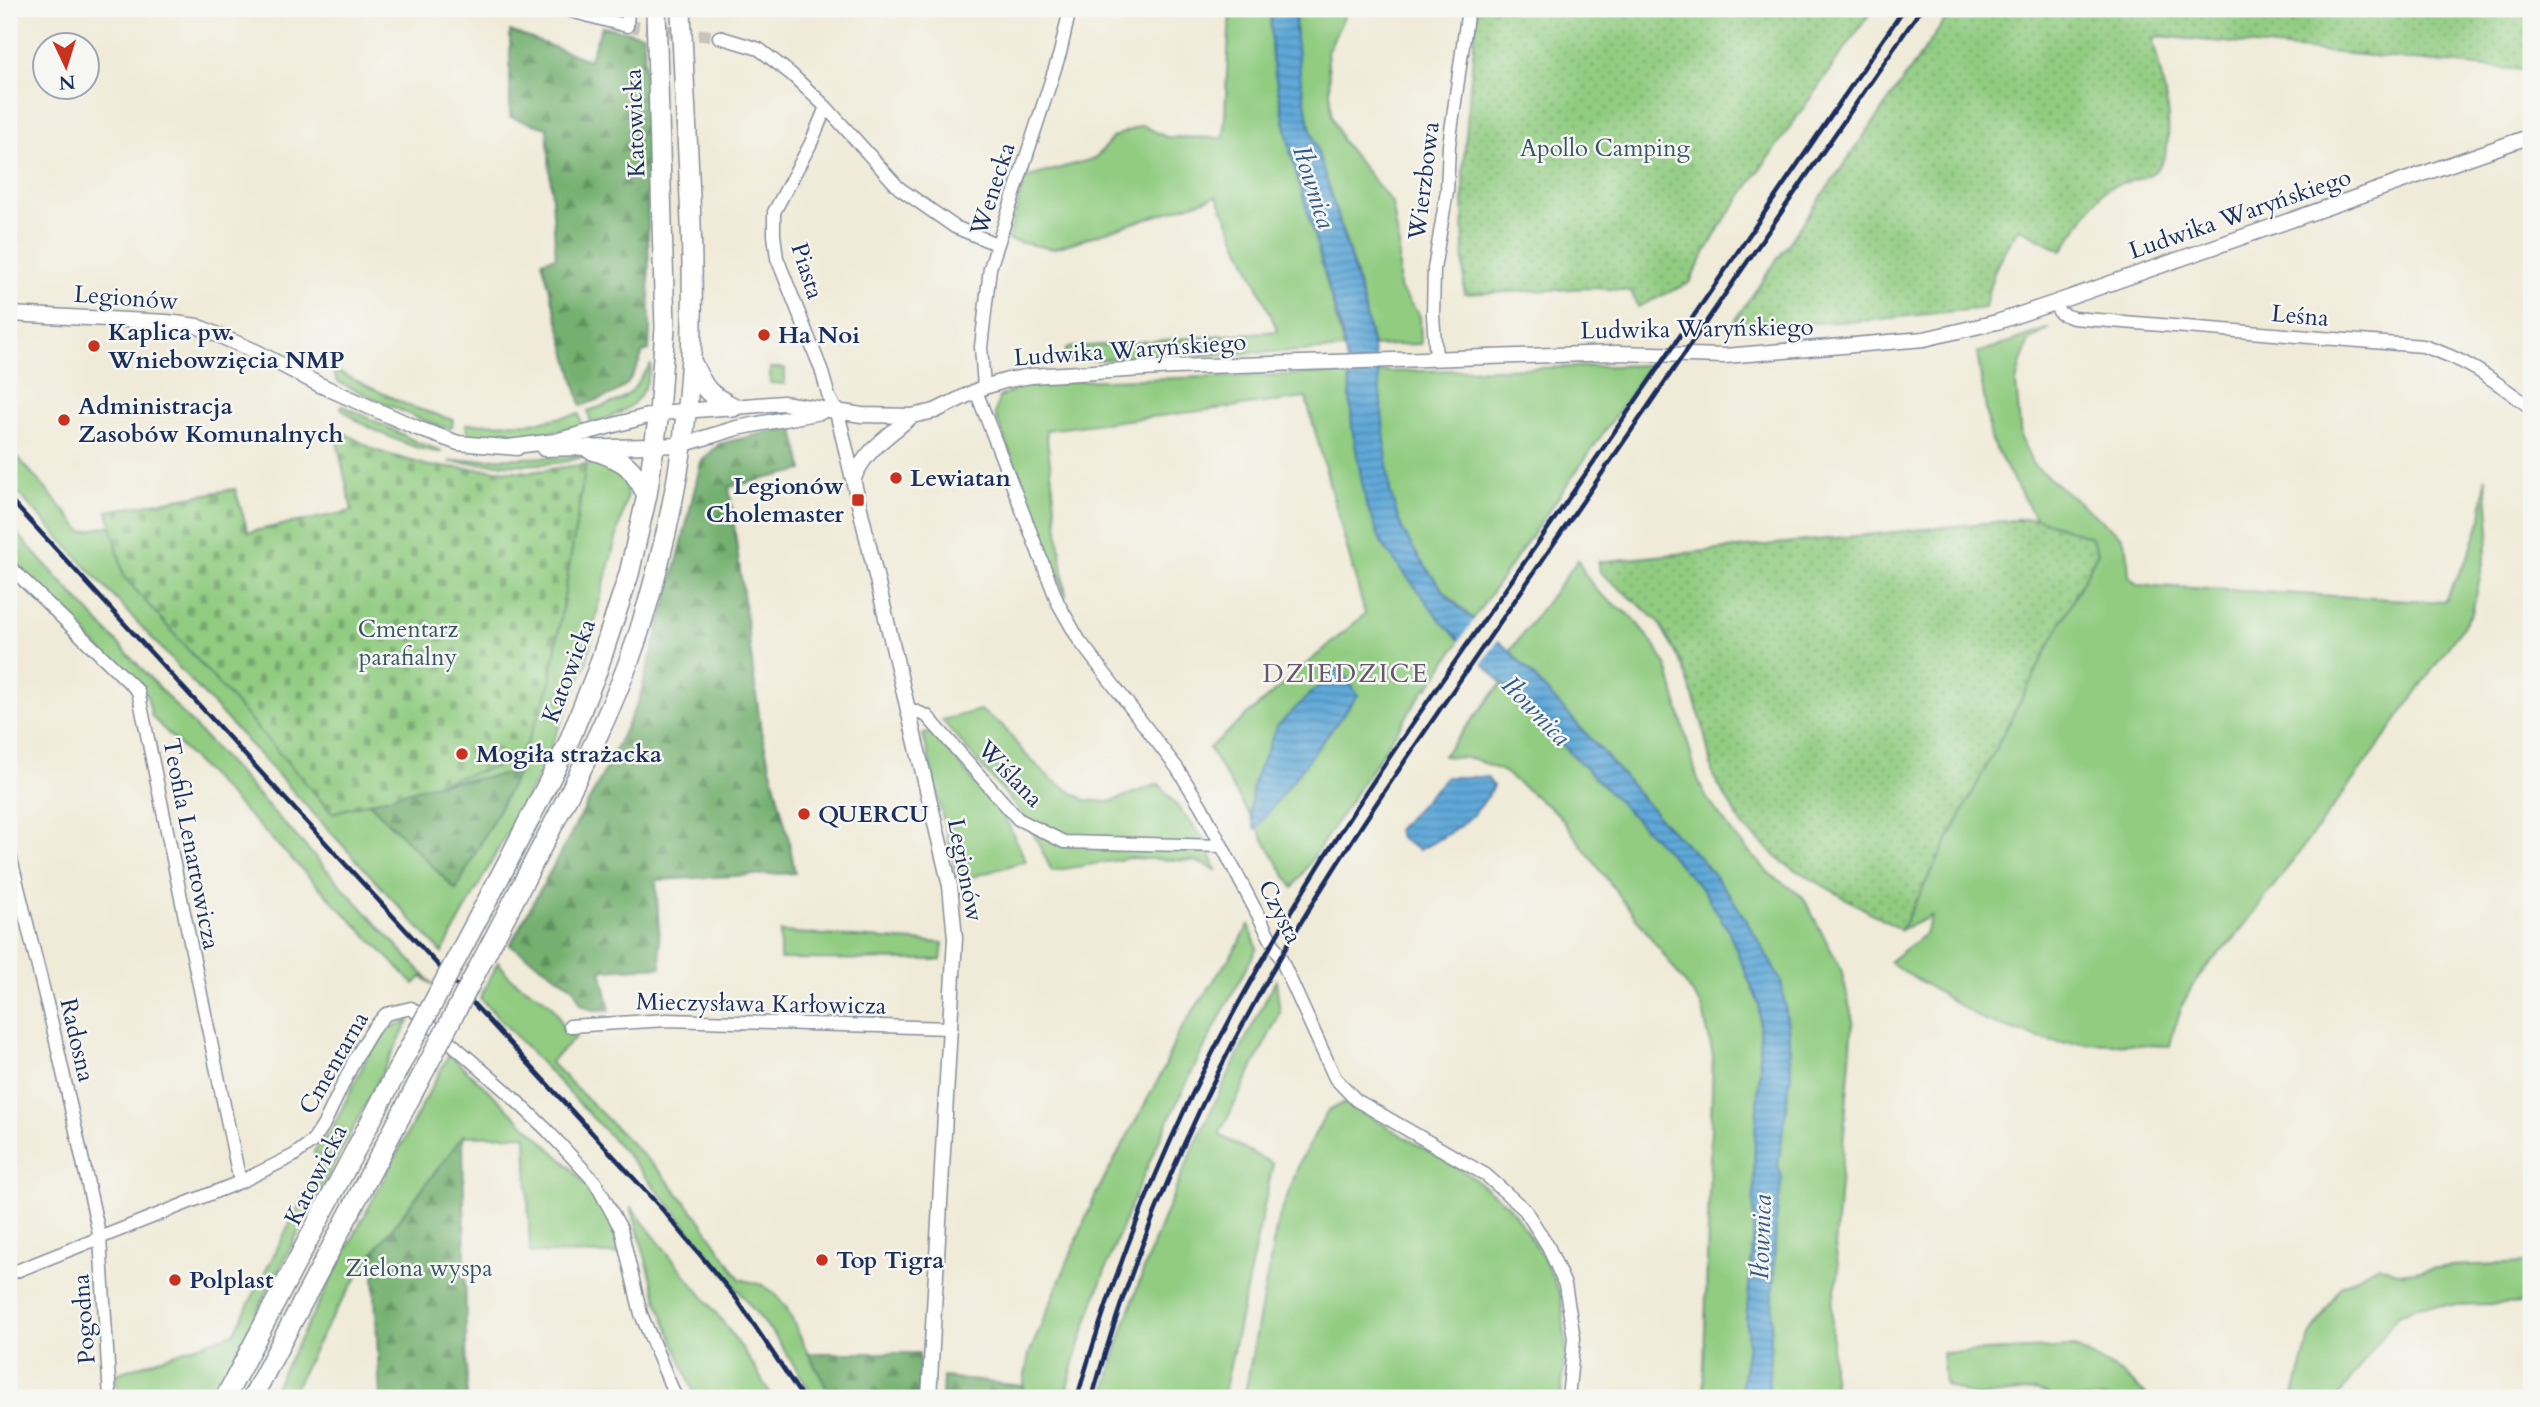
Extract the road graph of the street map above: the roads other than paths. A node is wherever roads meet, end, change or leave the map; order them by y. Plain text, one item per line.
1 (563, 9) edge
2 (628, 9) tunnel mouth
3 (656, 9) edge
4 (681, 9) edge
5 (1070, 9) edge
6 (1468, 9) edge
7 (719, 37) tunnel mouth
8 (826, 107) junction
9 (2531, 136) edge
10 (996, 244) junction
11 (2054, 303) junction
12 (9, 314) edge
13 (1436, 358) junction
14 (691, 360) junction
15 (980, 389) junction
16 (733, 407) junction
17 (2531, 408) edge
18 (685, 411) junction
19 (833, 411) junction
20 (659, 414) junction
21 (912, 416) junction
22 (681, 445) junction
23 (655, 446) junction
24 (508, 447) junction
25 (590, 449) junction
26 (854, 478) junction
27 (647, 495) junction
28 (9, 566) edge
29 (907, 709) junction
30 (1222, 846) junction
31 (9, 852) edge
32 (570, 1026) dead end
33 (951, 1028) junction
34 (240, 1182) junction
35 (100, 1238) junction
36 (9, 1274) edge
37 (110, 1398) edge
38 (225, 1398) edge
39 (252, 1398) edge
40 (676, 1398) edge
41 (929, 1398) edge
42 (1568, 1398) edge

1 - 2 street
3 - 20 main road, Katowicka
4 - 14 main road, Katowicka
5 - 10 street, Wenecka
6 - 13 street, Wierzbowa
7 - 8 street
8 - 10 street
8 - 19 street, Piasta
9 - 11 street, Ludwika Waryńskiego
10 - 15 street, Wenecka
11 - 13 street, Ludwika Waryńskiego
11 - 17 street, Leśna
12 - 24 street, Legionów
13 - 15 street, Ludwika Waryńskiego
14 - 16 main road
14 - 18 main road, Katowicka
15 - 21 street, Ludwika Waryńskiego
15 - 30 street, Czysta
16 - 18 street, Legionów
16 - 19 street, Legionów
18 - 20 street, Legionów
18 - 22 main road, Katowicka
19 - 21 street, Ludwika Waryńskiego
19 - 22 street, Legionów
19 - 26 street, Legionów
20 - 23 main road, Katowicka
20 - 24 street, Legionów
21 - 26 street
22 - 23 street, Legionów
22 - 39 main road, Katowicka, bridge
23 - 25 street, Legionów
23 - 27 main road, Katowicka
24 - 25 street, Legionów
25 - 27 main road
26 - 29 street, Legionów
27 - 38 main road, Katowicka, bridge
28 - 34 street, Teofila Lenartowicza
29 - 30 street, Wiślana
29 - 33 street, Legionów
30 - 42 street, Czysta
31 - 35 street, Radosna
32 - 33 street, Mieczysława Karłowicza
33 - 41 street, Legionów
34 - 35 street, Cmentarna
34 - 40 street, Cmentarna
35 - 36 street, Cmentarna
35 - 37 street, Pogodna

